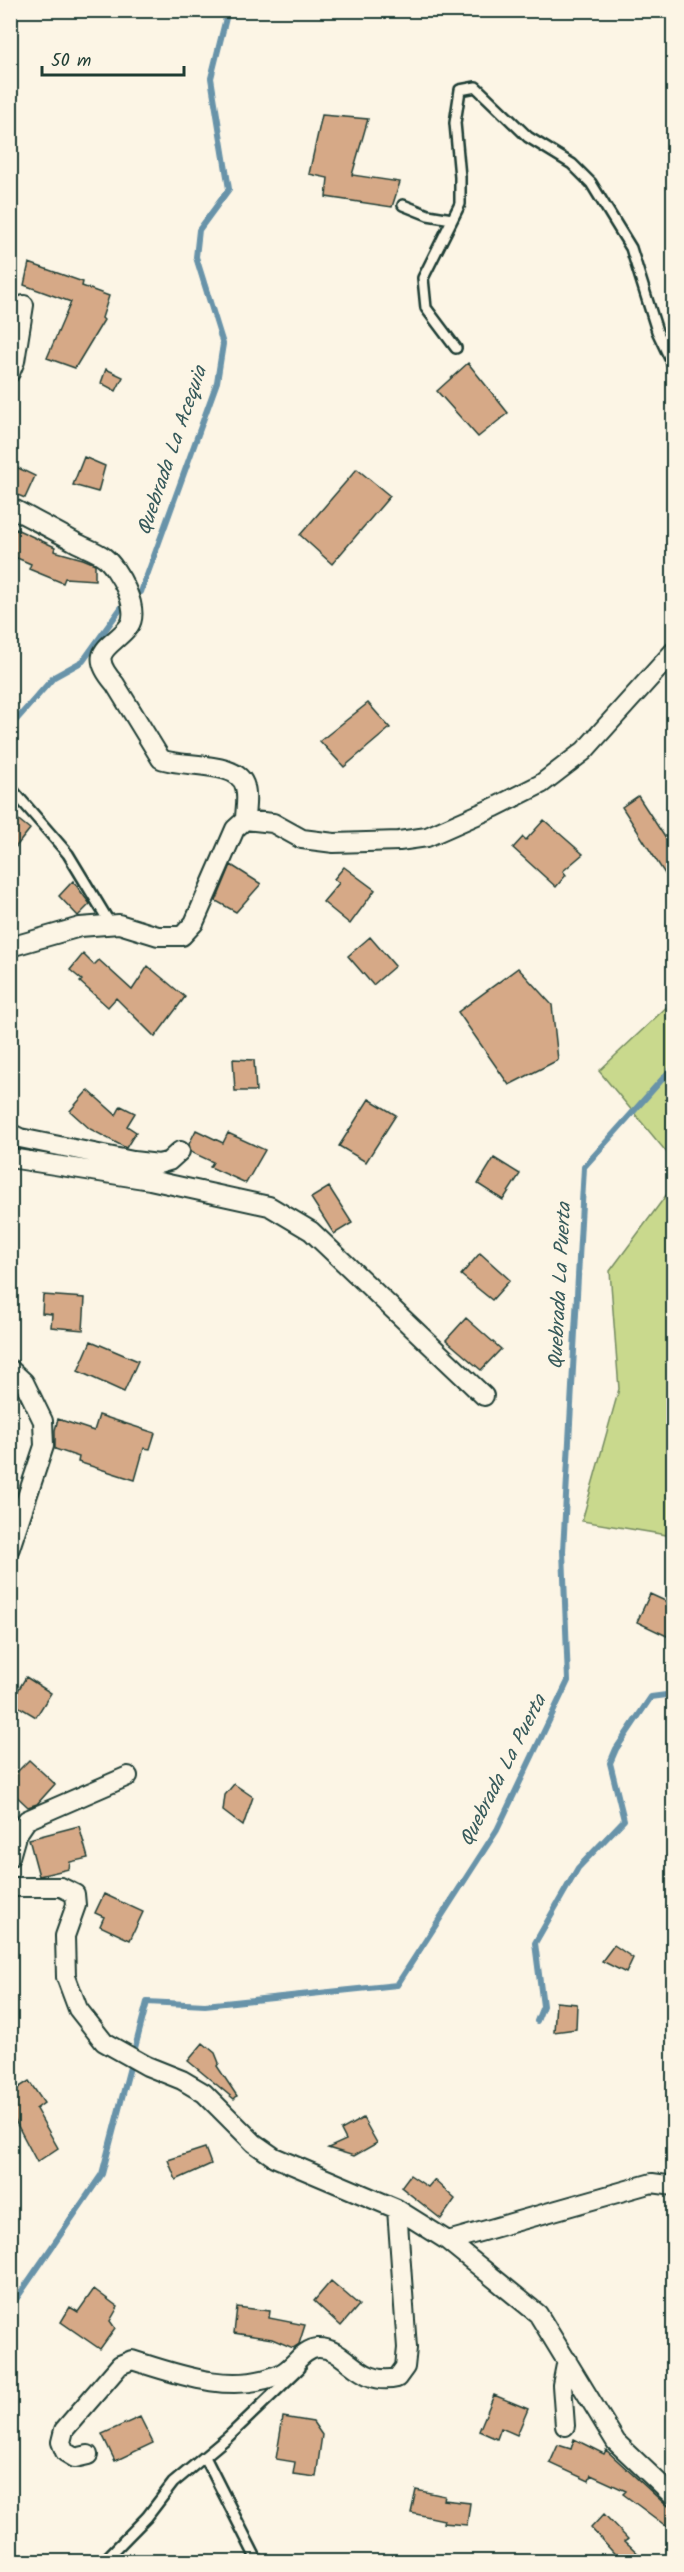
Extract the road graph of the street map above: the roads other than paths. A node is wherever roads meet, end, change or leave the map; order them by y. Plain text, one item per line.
1 (403, 205) dead end
2 (452, 219) junction
3 (24, 305) dead end
4 (456, 348) dead end
5 (674, 367) edge
6 (10, 373) edge
7 (10, 507) edge
8 (674, 651) edge
9 (10, 787) edge
10 (245, 820) junction
11 (111, 925) junction
12 (10, 946) edge
13 (10, 1133) edge
14 (180, 1151) dead end
15 (10, 1158) edge
16 (10, 1369) edge
17 (484, 1396) dead end
18 (10, 1548) edge
19 (128, 1776) dead end
20 (10, 1857) edge
21 (10, 1887) edge
22 (674, 2186) edge
23 (397, 2209) junction
24 (448, 2241) junction
25 (317, 2348) junction
26 (567, 2360) junction
27 (566, 2426) dead end
28 (88, 2455) dead end
29 (205, 2457) junction
30 (674, 2497) edge
31 (103, 2562) edge
32 (258, 2562) edge

1 - 2 lane
2 - 4 lane
2 - 5 lane
3 - 6 street
7 - 10 street
8 - 10 street
9 - 11 lane
10 - 11 street
11 - 12 street
13 - 14 street
15 - 17 street
16 - 18 street
19 - 20 street
21 - 23 street
22 - 24 street
23 - 24 street
23 - 25 street
24 - 26 street
25 - 28 street
25 - 29 lane
26 - 27 street
26 - 30 street
29 - 31 lane
29 - 32 lane

